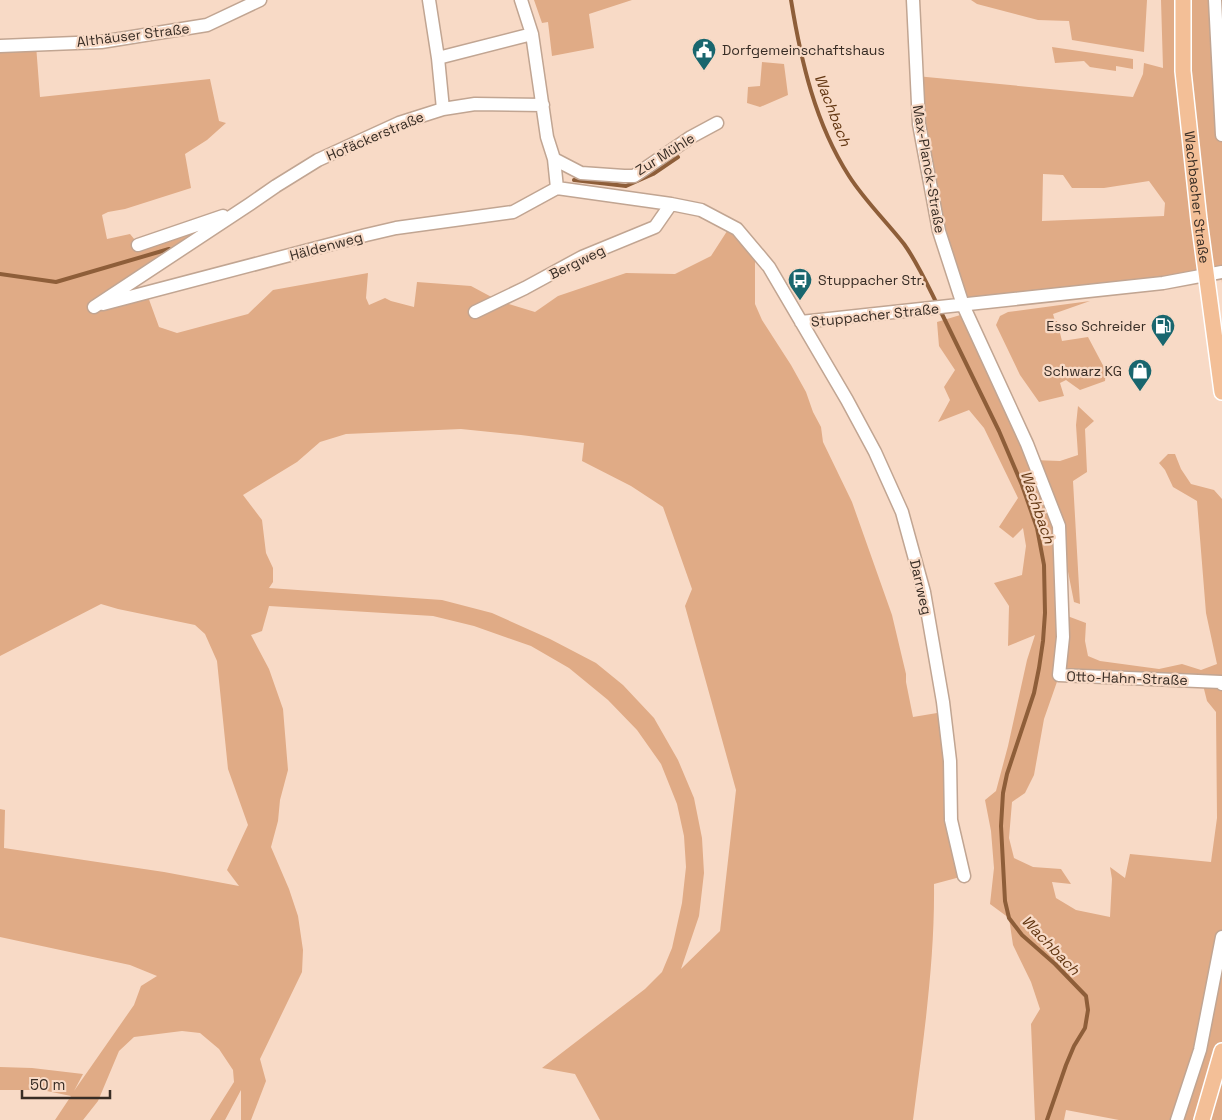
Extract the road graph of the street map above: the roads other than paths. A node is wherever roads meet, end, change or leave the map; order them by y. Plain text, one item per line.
1 (260, 0) edge
2 (428, 0) edge
3 (521, 0) edge
4 (913, 0) edge
5 (1183, 0) edge
6 (1215, 0) edge
7 (532, 34) junction
8 (0, 46) edge
9 (438, 58) junction
10 (543, 105) junction
11 (443, 109) junction
12 (717, 124) dead end
13 (1222, 135) edge
14 (554, 159) junction
15 (557, 188) junction
16 (250, 204) junction
17 (671, 204) junction
18 (138, 246) dead end
19 (1222, 272) edge
20 (1206, 275) junction
21 (957, 306) junction
22 (94, 307) joint
23 (475, 312) dead end
24 (801, 322) junction
25 (1222, 392) edge
26 (1222, 684) edge
27 (964, 876) dead end
28 (1222, 937) edge
29 (1222, 1051) edge
30 (1177, 1120) edge
31 (1202, 1120) edge

1 - 8 street, Althäuser Straße
2 - 9 street
3 - 7 street
4 - 21 street, Max-Planck-Straße
5 - 20 main road, Wachbacher Straße
6 - 13 street
7 - 9 street
7 - 10 street
9 - 11 street
10 - 11 street, Hofäckerstraße
10 - 14 street
11 - 16 street, Hofäckerstraße
12 - 14 street, Zur Mühle
14 - 15 street
15 - 17 street, Stuppacher Straße
15 - 22 street, Häldenweg
16 - 18 street, Hofäckerstraße
16 - 22 street, Hofäckerstraße
17 - 23 street, Bergweg
17 - 24 street, Stuppacher Straße
19 - 20 street, Stuppacher Straße
20 - 21 street, Stuppacher Straße
20 - 25 main road, Wachbacher Straße
21 - 24 street, Stuppacher Straße
21 - 26 street, Otto-Hahn-Straße
24 - 27 street, Darrweg
28 - 30 street
29 - 31 main road

